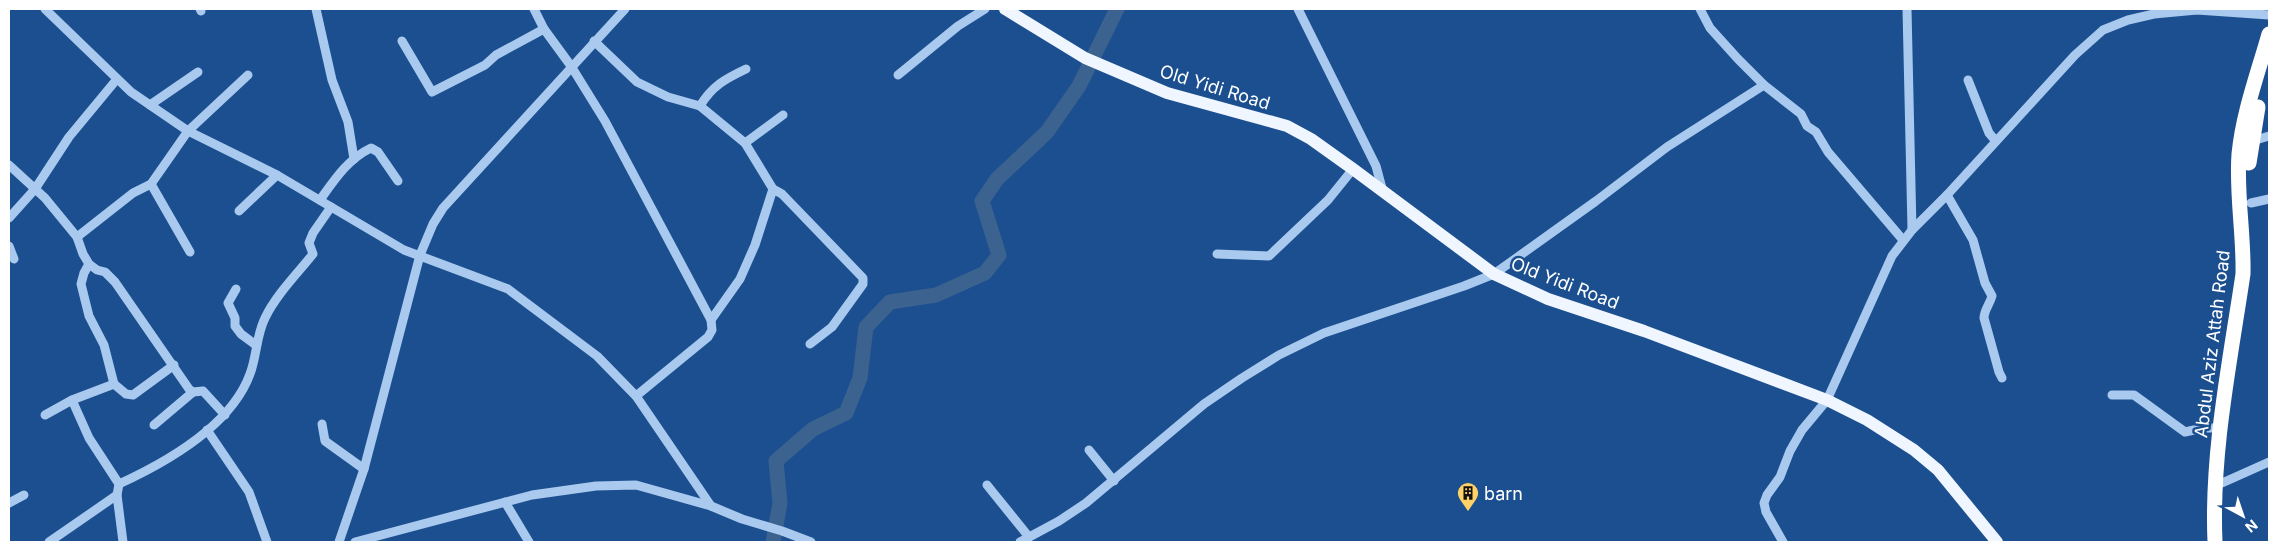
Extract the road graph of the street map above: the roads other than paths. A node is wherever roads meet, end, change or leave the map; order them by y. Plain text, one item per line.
1 (45, 9) edge
2 (316, 9) edge
3 (534, 9) edge
4 (625, 9) edge
5 (985, 9) edge
6 (1005, 9) edge
7 (1298, 9) edge
8 (1700, 9) edge
9 (1907, 9) edge
10 (2269, 15) edge
11 (544, 29) junction
12 (2269, 34) edge
13 (402, 41) dead end
14 (594, 41) junction
15 (2269, 64) edge
16 (571, 66) junction
17 (746, 69) dead end
18 (198, 72) dead end
19 (898, 74) dead end
20 (248, 75) dead end
21 (117, 79) junction
22 (1968, 80) dead end
23 (1764, 84) junction
24 (150, 105) junction
25 (700, 106) junction
26 (783, 116) dead end
27 (188, 131) junction
28 (2269, 136) edge
29 (2252, 139) junction
30 (1995, 140) junction
31 (745, 143) junction
32 (354, 159) junction
33 (9, 165) edge
34 (1353, 169) junction
35 (277, 175) junction
36 (398, 181) dead end
37 (151, 184) junction
38 (35, 189) junction
39 (773, 189) junction
40 (1383, 192) junction
41 (1947, 195) junction
42 (2269, 199) edge
43 (320, 200) junction
44 (331, 207) junction
45 (239, 211) dead end
46 (2248, 212) junction
47 (9, 218) edge
48 (1912, 230) junction
49 (77, 237) junction
50 (1903, 240) junction
51 (9, 246) edge
52 (190, 252) dead end
53 (1218, 254) dead end
54 (420, 255) junction
55 (14, 259) dead end
56 (89, 264) junction
57 (1494, 274) junction
58 (236, 289) dead end
59 (711, 320) junction
60 (256, 344) junction
61 (810, 344) dead end
62 (174, 365) junction
63 (2002, 378) dead end
64 (114, 384) junction
65 (193, 392) junction
66 (2112, 395) dead end
67 (636, 396) junction
68 (72, 400) junction
69 (1827, 400) junction
70 (45, 415) dead end
71 (225, 415) junction
72 (322, 424) dead end
73 (154, 425) dead end
74 (2221, 428) junction
75 (207, 430) junction
76 (1089, 450) dead end
77 (2269, 462) edge
78 (364, 469) junction
79 (1114, 481) junction
80 (2222, 483) junction
81 (119, 484) junction
82 (987, 484) dead end
83 (24, 495) dead end
84 (117, 495) junction
85 (505, 502) junction
86 (9, 503) edge
87 (711, 506) junction
88 (1029, 537) junction
89 (49, 542) edge
90 (123, 542) edge
91 (267, 542) edge
92 (340, 542) edge
93 (360, 542) edge
94 (529, 542) edge
95 (811, 542) edge
96 (1020, 542) edge
97 (1783, 542) edge
98 (1998, 542) edge
99 (2215, 542) edge
100 (2223, 542) edge

1 - 21 street
2 - 32 street
3 - 11 street
4 - 14 street
5 - 19 street
6 - 34 main road, Old Yidi Road
7 - 40 street
8 - 23 street
9 - 48 street
10 - 30 street
11 - 13 street
11 - 16 street
12 - 46 highway, Abdul Aziz Attah Road
14 - 16 street
14 - 25 street
15 - 29 highway, Abdul Aziz Attah Road
16 - 54 street
16 - 59 street
17 - 25 street
18 - 24 street
20 - 27 street
21 - 24 street
21 - 38 street
22 - 30 street
23 - 50 street
23 - 57 street
24 - 27 street
25 - 31 street
26 - 31 street
27 - 35 street
27 - 37 street
28 - 29 street
29 - 46 highway, Abdul Aziz Attah Road
30 - 41 street
31 - 39 street
32 - 36 street
32 - 43 street
33 - 38 street
34 - 40 main road, Old Yidi Road
34 - 53 street
35 - 43 street
35 - 45 street
37 - 49 street
37 - 52 street
38 - 47 street
38 - 49 street
39 - 59 street
39 - 61 street
40 - 57 main road, Old Yidi Road
41 - 48 street
41 - 63 street
42 - 46 street
43 - 44 street
44 - 54 street
44 - 60 street
46 - 74 highway, Abdul Aziz Attah Road
46 - 80 highway, Abdul Aziz Attah Road
48 - 50 street
49 - 56 street
50 - 69 street
51 - 55 street
54 - 67 street
54 - 78 street
56 - 62 street
56 - 64 street
57 - 69 main road, Old Yidi Road
57 - 79 street
58 - 60 street
59 - 67 street
60 - 71 street
62 - 64 street
62 - 65 street
64 - 68 street
65 - 71 street
65 - 73 street
66 - 74 street
67 - 87 street
68 - 70 street
68 - 81 street
69 - 97 street
69 - 98 main road, Old Yidi Road
71 - 75 street
72 - 78 street
74 - 99 highway, Abdul Aziz Attah Road
75 - 81 street
75 - 91 street
76 - 79 street
77 - 80 street
78 - 92 street
79 - 88 street
80 - 100 highway, Abdul Aziz Attah Road
81 - 84 street
82 - 88 street
83 - 86 street
84 - 89 street
84 - 90 street
85 - 87 street
85 - 93 street
85 - 94 street
87 - 95 street
88 - 96 street

